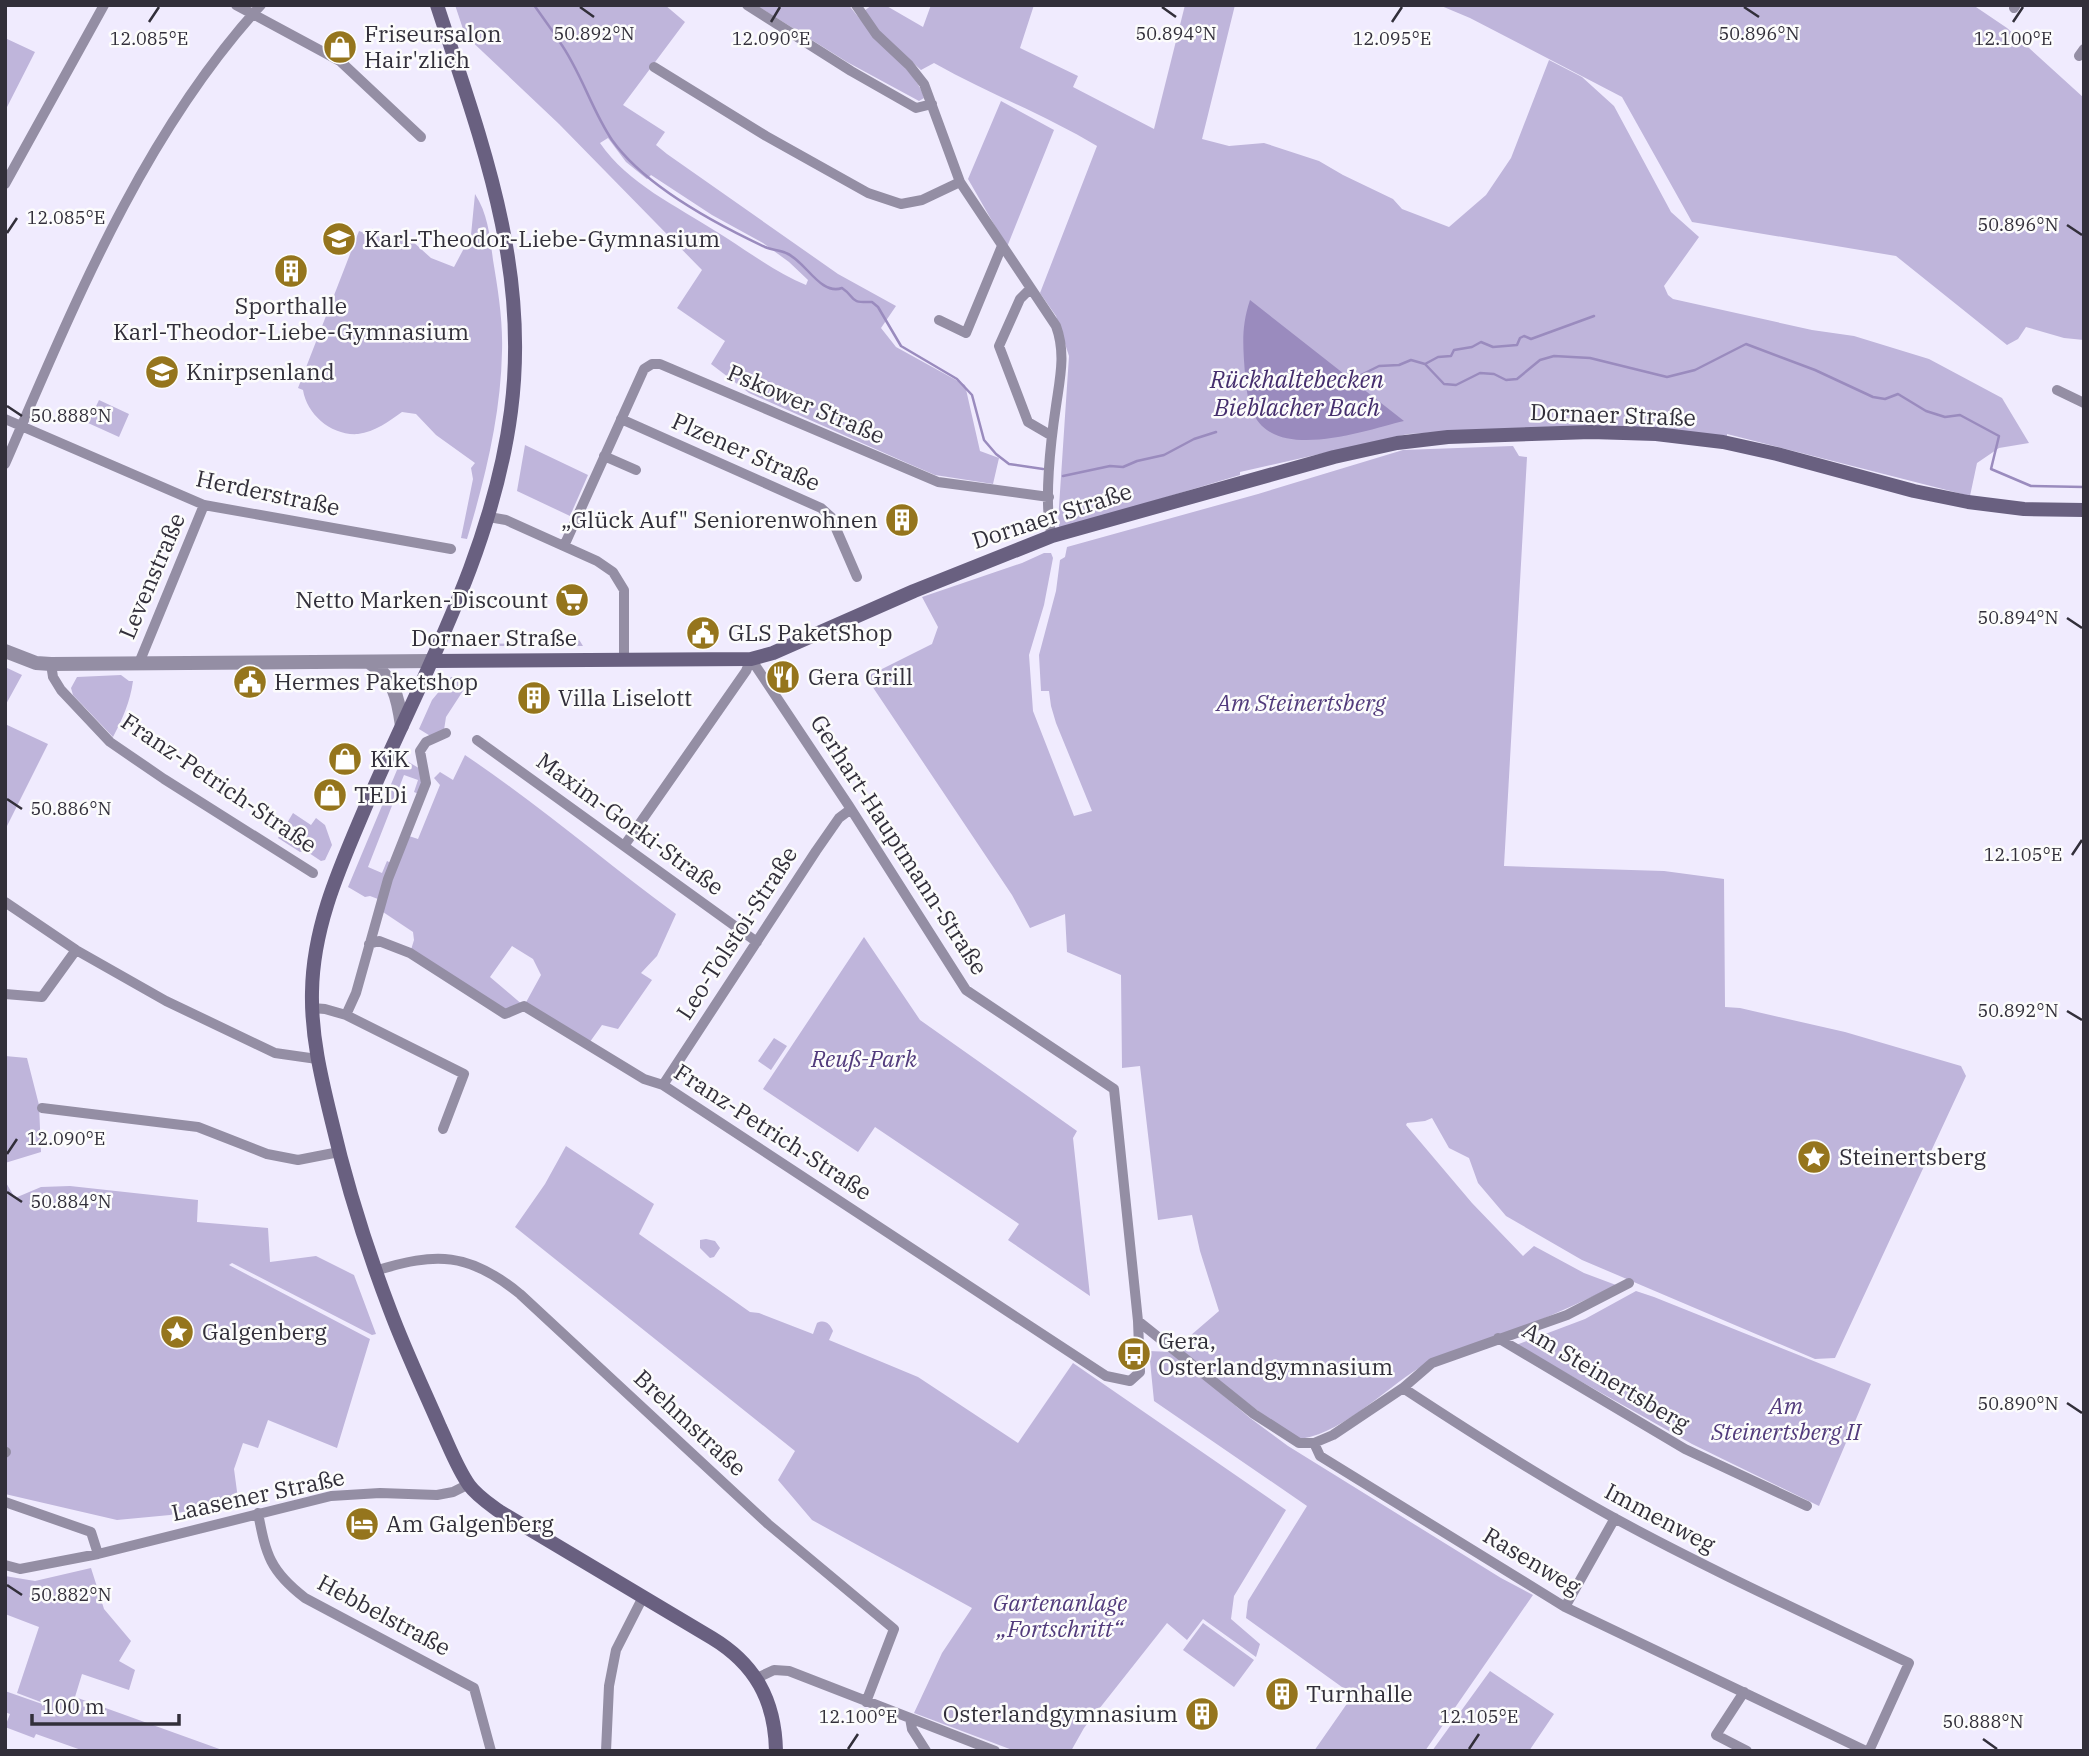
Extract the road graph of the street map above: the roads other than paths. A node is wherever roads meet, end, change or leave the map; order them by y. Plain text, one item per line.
1 (104, 5) edge
2 (236, 5) edge
3 (437, 5) edge
4 (747, 5) edge
5 (856, 5) edge
6 (257, 10) edge
7 (654, 67) dead end
8 (932, 104) junction
9 (421, 137) dead end
10 (960, 182) junction
11 (5, 184) edge
12 (1002, 246) junction
13 (1030, 289) junction
14 (939, 320) dead end
15 (2057, 390) dead end
16 (2084, 403) edge
17 (5, 419) edge
18 (621, 419) junction
19 (22, 426) junction
20 (1052, 436) junction
21 (604, 456) junction
22 (5, 464) edge
23 (636, 470) dead end
24 (1049, 497) junction
25 (204, 505) junction
26 (2084, 510) edge
27 (495, 518) junction
28 (1052, 536) junction
29 (564, 546) junction
30 (451, 549) dead end
31 (857, 577) dead end
32 (5, 651) edge
33 (751, 659) junction
34 (624, 660) junction
35 (433, 661) junction
36 (369, 662) junction
37 (139, 663) junction
38 (44, 664) junction
39 (402, 726) junction
40 (446, 733) dead end
41 (477, 740) dead end
42 (851, 809) junction
43 (624, 846) junction
44 (313, 873) dead end
45 (5, 902) edge
46 (757, 942) junction
47 (369, 944) junction
48 (76, 950) junction
49 (5, 994) edge
50 (312, 1008) junction
51 (345, 1015) junction
52 (317, 1059) junction
53 (663, 1085) junction
54 (42, 1108) dead end
55 (443, 1129) dead end
56 (339, 1152) junction
57 (375, 1271) junction
58 (1629, 1283) dead end
59 (1138, 1321) junction
60 (1498, 1338) junction
61 (1106, 1377) joint
62 (1402, 1388) junction
63 (1314, 1443) junction
64 (469, 1484) junction
65 (5, 1502) edge
66 (1807, 1506) dead end
67 (258, 1513) junction
68 (1615, 1518) junction
69 (98, 1554) junction
70 (5, 1565) edge
71 (643, 1597) junction
72 (1565, 1607) junction
73 (757, 1678) junction
74 (1744, 1692) junction
75 (866, 1702) junction
76 (910, 1718) junction
77 (491, 1751) edge
78 (606, 1751) edge
79 (776, 1751) edge
80 (926, 1751) edge
81 (995, 1751) edge
82 (1747, 1751) edge
83 (1868, 1751) edge

1 - 11 street
2 - 6 street
3 - 27 main road
4 - 8 street
5 - 8 street
6 - 9 street
6 - 19 street
7 - 10 street
8 - 10 street
10 - 12 street
12 - 13 street
12 - 14 street
13 - 20 street
13 - 20 street
15 - 16 street
17 - 19 street, Herderstraße
18 - 21 street, Pskower Straße
18 - 24 street, Pskower Straße
18 - 31 street, Plzener Straße
19 - 22 street
19 - 25 street, Herderstraße
20 - 24 street
21 - 23 street
21 - 29 street, Pskower Straße
24 - 28 street
25 - 30 street, Herderstraße
25 - 37 street, Levenstraße
26 - 28 main road, Dornaer Straße
27 - 29 street
27 - 35 main road
28 - 33 main road, Dornaer Straße
29 - 34 street
32 - 38 street
33 - 34 main road, Dornaer Straße
33 - 42 street, Gerhart-Hauptmann-Straße
33 - 43 street
34 - 35 main road, Dornaer Straße
35 - 36 street, Dornaer Straße
35 - 39 main road
36 - 37 street, Dornaer Straße
36 - 39 street
37 - 38 street, Dornaer Straße
38 - 44 street, Franz-Petrich-Straße
39 - 50 main road
40 - 47 street
41 - 43 street, Maxim-Gorki-Straße
42 - 46 street, Leo-Tolstoi-Straße
42 - 59 street, Gerhart-Hauptmann-Straße
43 - 46 street, Maxim-Gorki-Straße
45 - 48 street
46 - 53 street, Leo-Tolstoi-Straße
47 - 51 street
47 - 53 street, Franz-Petrich-Straße
48 - 49 street
48 - 52 street
50 - 51 street
50 - 52 main road
51 - 55 street
52 - 56 main road
53 - 61 street, Franz-Petrich-Straße
54 - 56 street
56 - 57 main road
57 - 64 main road
57 - 75 street, Brehmstraße
58 - 60 street, Am Steinertsberg
59 - 61 street, Gerhart-Hauptmann-Straße
59 - 63 street
60 - 62 street, Am Steinertsberg
60 - 66 street, Am Steinertsberg
62 - 63 street, Am Steinertsberg
62 - 68 street, Immenweg
63 - 72 street, Rasenweg
64 - 67 street, Laasener Straße
64 - 71 main road
65 - 69 street
67 - 69 street, Laasener Straße
67 - 77 street, Hebbelstraße
68 - 72 street
68 - 83 street, Immenweg
69 - 70 street, Laasener Straße
71 - 73 main road
71 - 78 street
72 - 74 street, Rasenweg
73 - 75 street
73 - 79 main road
74 - 82 street
74 - 83 street, Rasenweg
75 - 76 street
76 - 80 street
76 - 81 street

